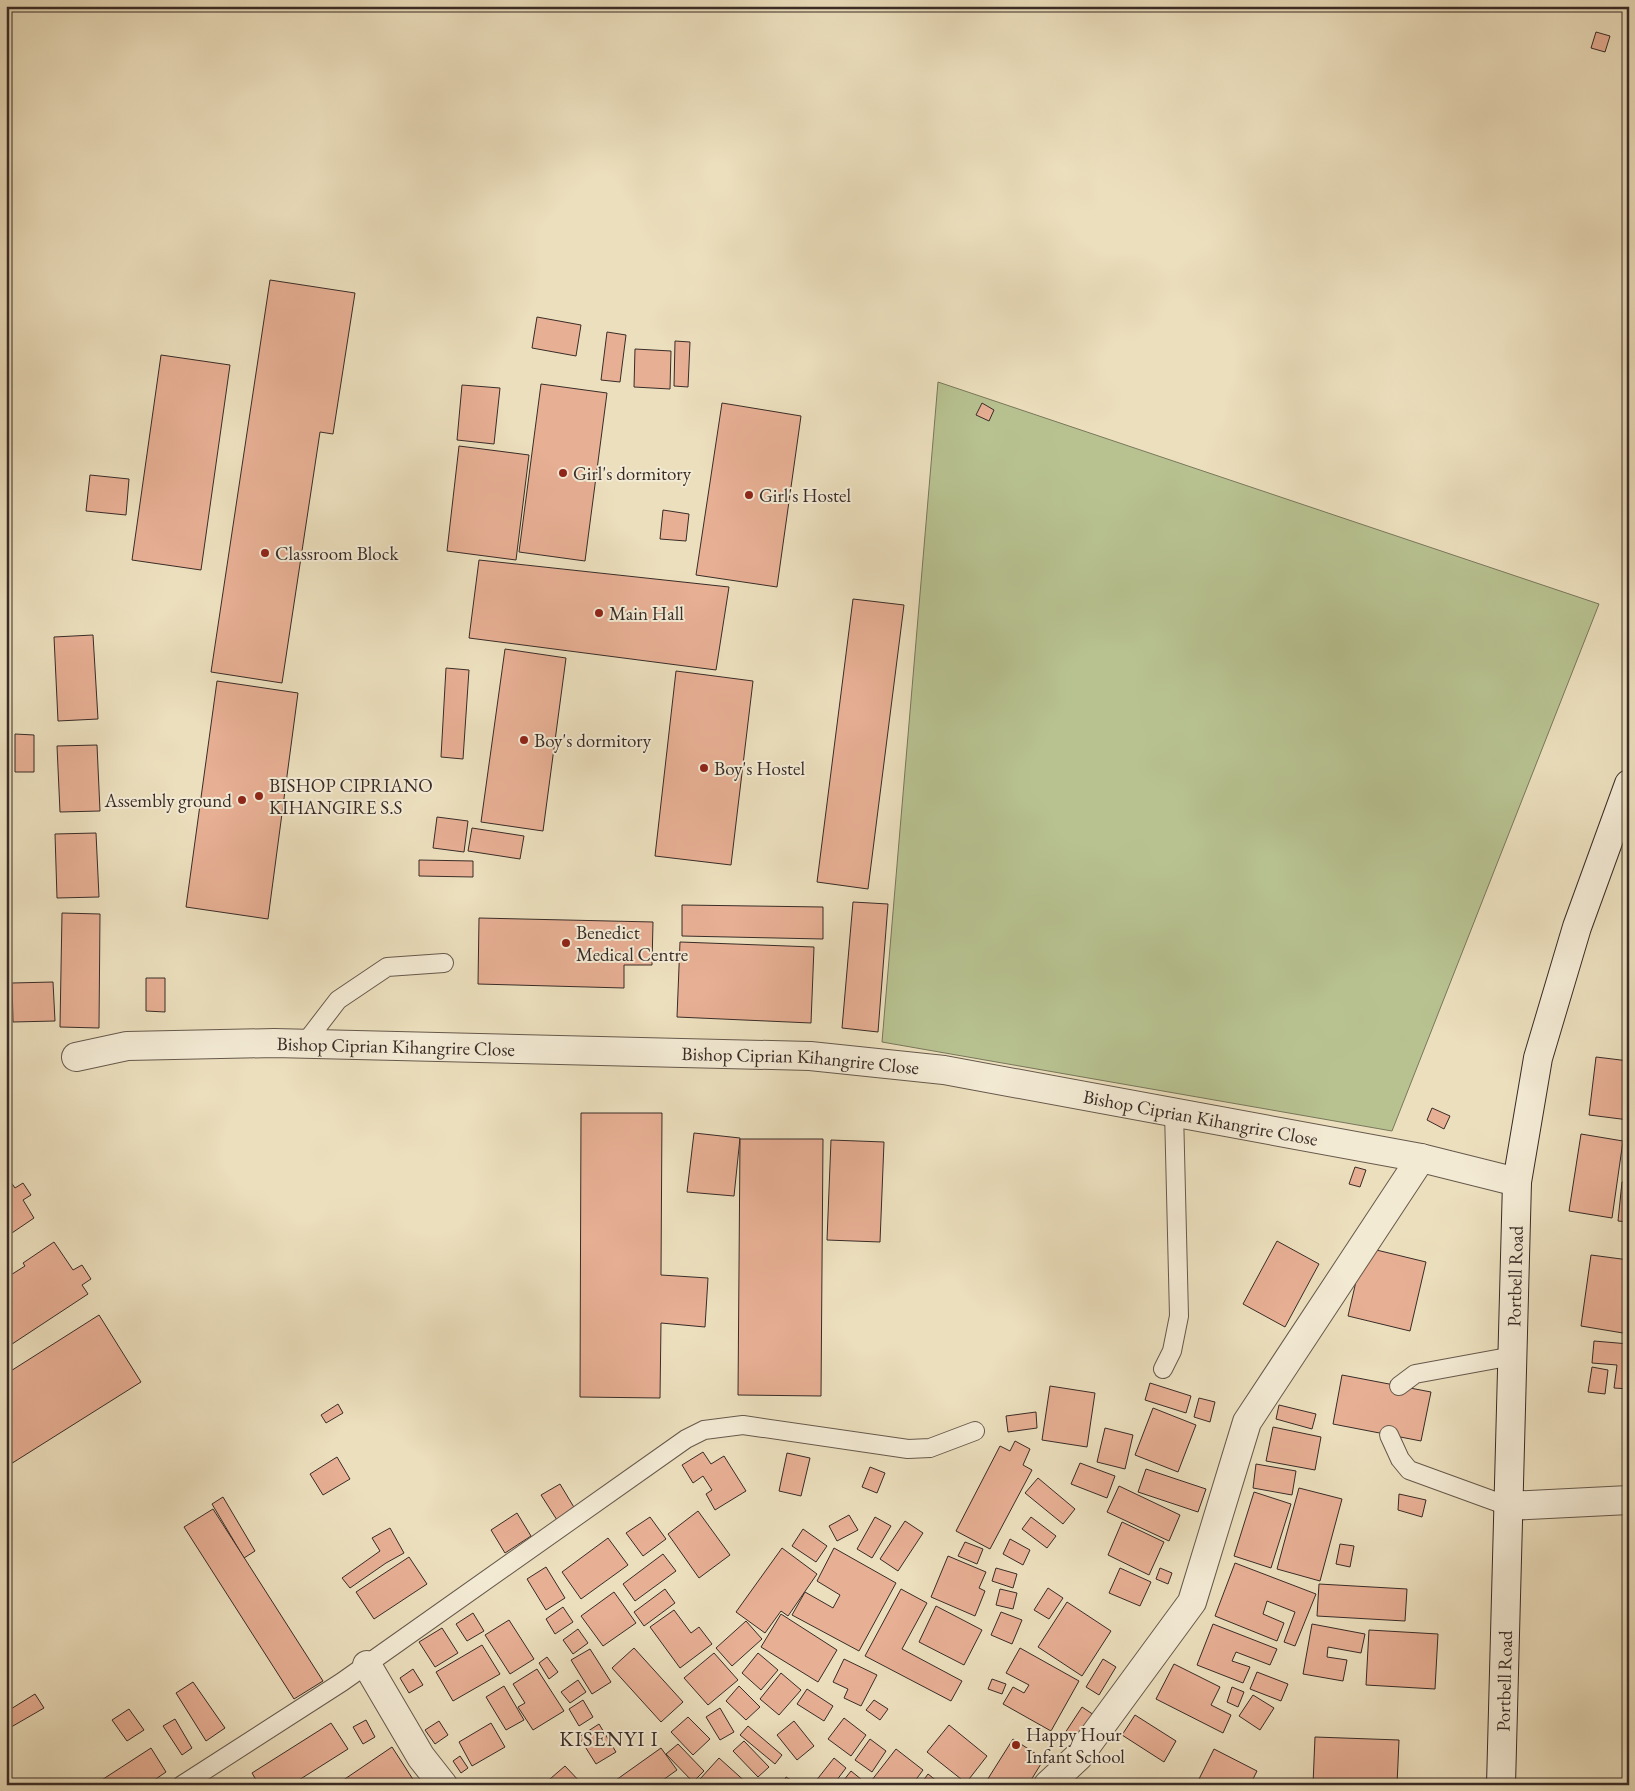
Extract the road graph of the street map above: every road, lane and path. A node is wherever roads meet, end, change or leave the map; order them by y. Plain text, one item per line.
1 (1629, 784) edge
2 (444, 963) dead end
3 (305, 1044) junction
4 (76, 1057) dead end
5 (1174, 1111) junction
6 (1421, 1158) junction
7 (1517, 1182) junction
8 (1513, 1356) junction
9 (1163, 1369) dead end
10 (1399, 1386) dead end
11 (975, 1432) dead end
12 (1389, 1435) dead end
13 (1629, 1500) edge
14 (1508, 1506) junction
15 (367, 1664) junction
16 (182, 1785) edge
17 (443, 1785) edge
18 (1048, 1785) edge
19 (1501, 1785) edge

1 - 7 street, Portbell Road
2 - 3 lane
3 - 4 street, Bishop Ciprian Kihangrire Close
3 - 5 street, Bishop Ciprian Kihangrire Close
5 - 6 street, Bishop Ciprian Kihangrire Close
5 - 9 lane
6 - 7 street, Bishop Ciprian Kihangrire Close
6 - 18 street
7 - 8 street, Portbell Road
8 - 10 lane
8 - 14 street, Portbell Road
11 - 15 lane
12 - 14 lane
13 - 14 street
14 - 19 street, Portbell Road
15 - 16 lane
15 - 17 street

